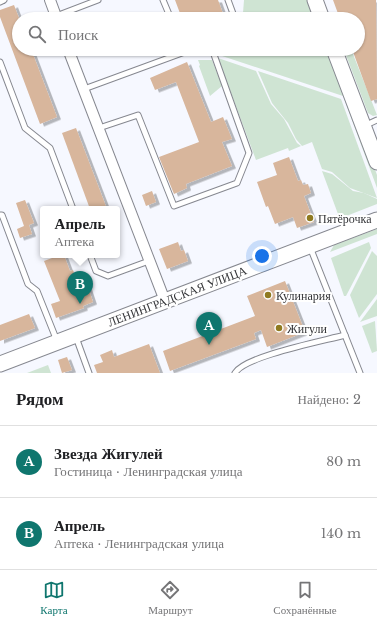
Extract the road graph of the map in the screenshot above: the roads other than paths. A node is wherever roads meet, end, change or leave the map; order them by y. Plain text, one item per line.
1 (4, 0) edge
2 (50, 0) edge
3 (98, 0) edge
4 (163, 0) edge
5 (228, 0) edge
6 (315, 0) edge
7 (0, 2) edge
8 (54, 12) edge
9 (70, 12) edge
10 (168, 12) edge
11 (232, 12) edge
12 (319, 12) edge
13 (71, 56) edge
14 (174, 56) edge
15 (214, 56) edge
16 (337, 56) edge
17 (0, 62) edge
18 (84, 89) junction
19 (370, 123) edge
20 (99, 128) junction
21 (377, 162) edge
22 (72, 206) edge
23 (0, 215) edge
24 (377, 220) edge
25 (310, 246) junction
26 (91, 258) edge
27 (149, 261) junction
28 (165, 301) junction
29 (345, 335) junction
30 (77, 340) dead end
31 (57, 342) junction
32 (0, 364) edge
33 (89, 373) edge
34 (235, 373) edge
35 (360, 373) edge

1 - 7 lane
2 - 8 street
3 - 9 lane
4 - 10 lane
5 - 11 lane
6 - 12 street
13 - 18 street
14 - 18 lane
15 - 20 lane
16 - 19 street
17 - 22 lane
18 - 20 street
19 - 21 street
20 - 27 street
23 - 31 lane
24 - 25 street, ЛЕНИНГРАДСКАЯ УЛИЦА
25 - 28 street, ЛЕНИНГРАДСКАЯ УЛИЦА
25 - 29 lane
26 - 27 lane
27 - 28 street
28 - 31 street, ЛЕНИНГРАДСКАЯ УЛИЦА
29 - 34 lane
29 - 35 lane
30 - 33 lane
31 - 32 street, ЛЕНИНГРАДСКАЯ УЛИЦА

